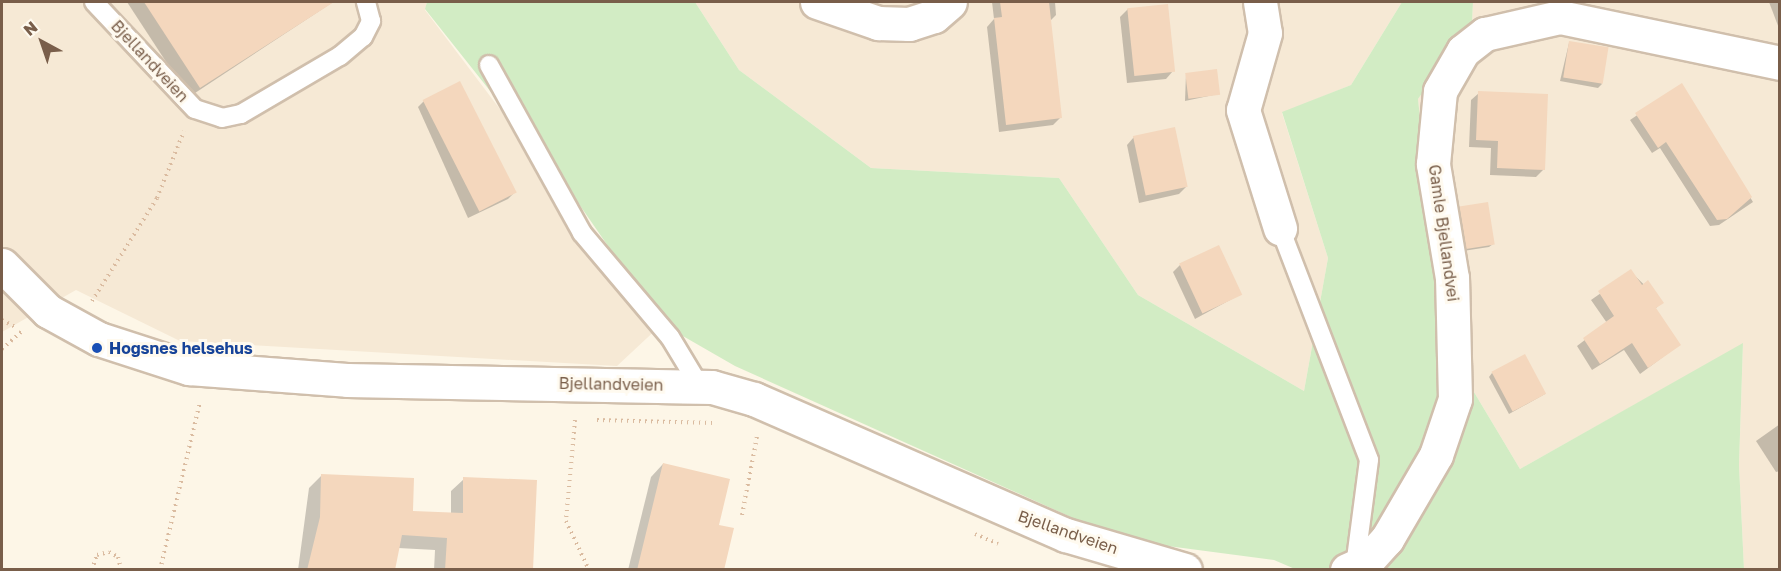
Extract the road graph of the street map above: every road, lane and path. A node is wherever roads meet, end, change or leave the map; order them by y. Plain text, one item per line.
1 (94, 2) edge
2 (366, 2) edge
3 (817, 2) edge
4 (950, 2) edge
5 (1260, 2) edge
6 (1779, 63) edge
7 (489, 66) dead end
8 (195, 109) junction
9 (1280, 228) joint
10 (8, 286) edge
11 (2, 320) edge
12 (77, 327) junction
13 (23, 331) junction
14 (33, 337) dead end
15 (2, 349) edge
16 (699, 385) junction
17 (191, 400) dead end
18 (201, 402) junction
19 (211, 404) dead end
20 (565, 420) dead end
21 (576, 420) junction
22 (721, 424) dead end
23 (751, 430) dead end
24 (757, 433) junction
25 (767, 437) dead end
26 (742, 515) dead end
27 (970, 531) dead end
28 (1011, 548) dead end
29 (1351, 568) edge
30 (92, 570) edge
31 (121, 570) edge
32 (160, 570) edge
33 (589, 570) edge
34 (1185, 570) edge

1 - 8 lane, Bjellandveien
2 - 8 lane, Bjellandveien
3 - 4 street
5 - 9 street
6 - 29 street, Gamle Bjellandvei
7 - 16 lane
8 - 12 path
9 - 29 lane
10 - 12 street, Bjellandveien
11 - 13 path
12 - 16 street, Bjellandveien
13 - 14 path
13 - 15 path
16 - 34 street, Bjellandveien
17 - 18 path
18 - 19 path
18 - 32 path
20 - 21 path
21 - 22 path
21 - 33 path
23 - 24 path
24 - 25 path
24 - 26 path
27 - 28 path
30 - 31 path

